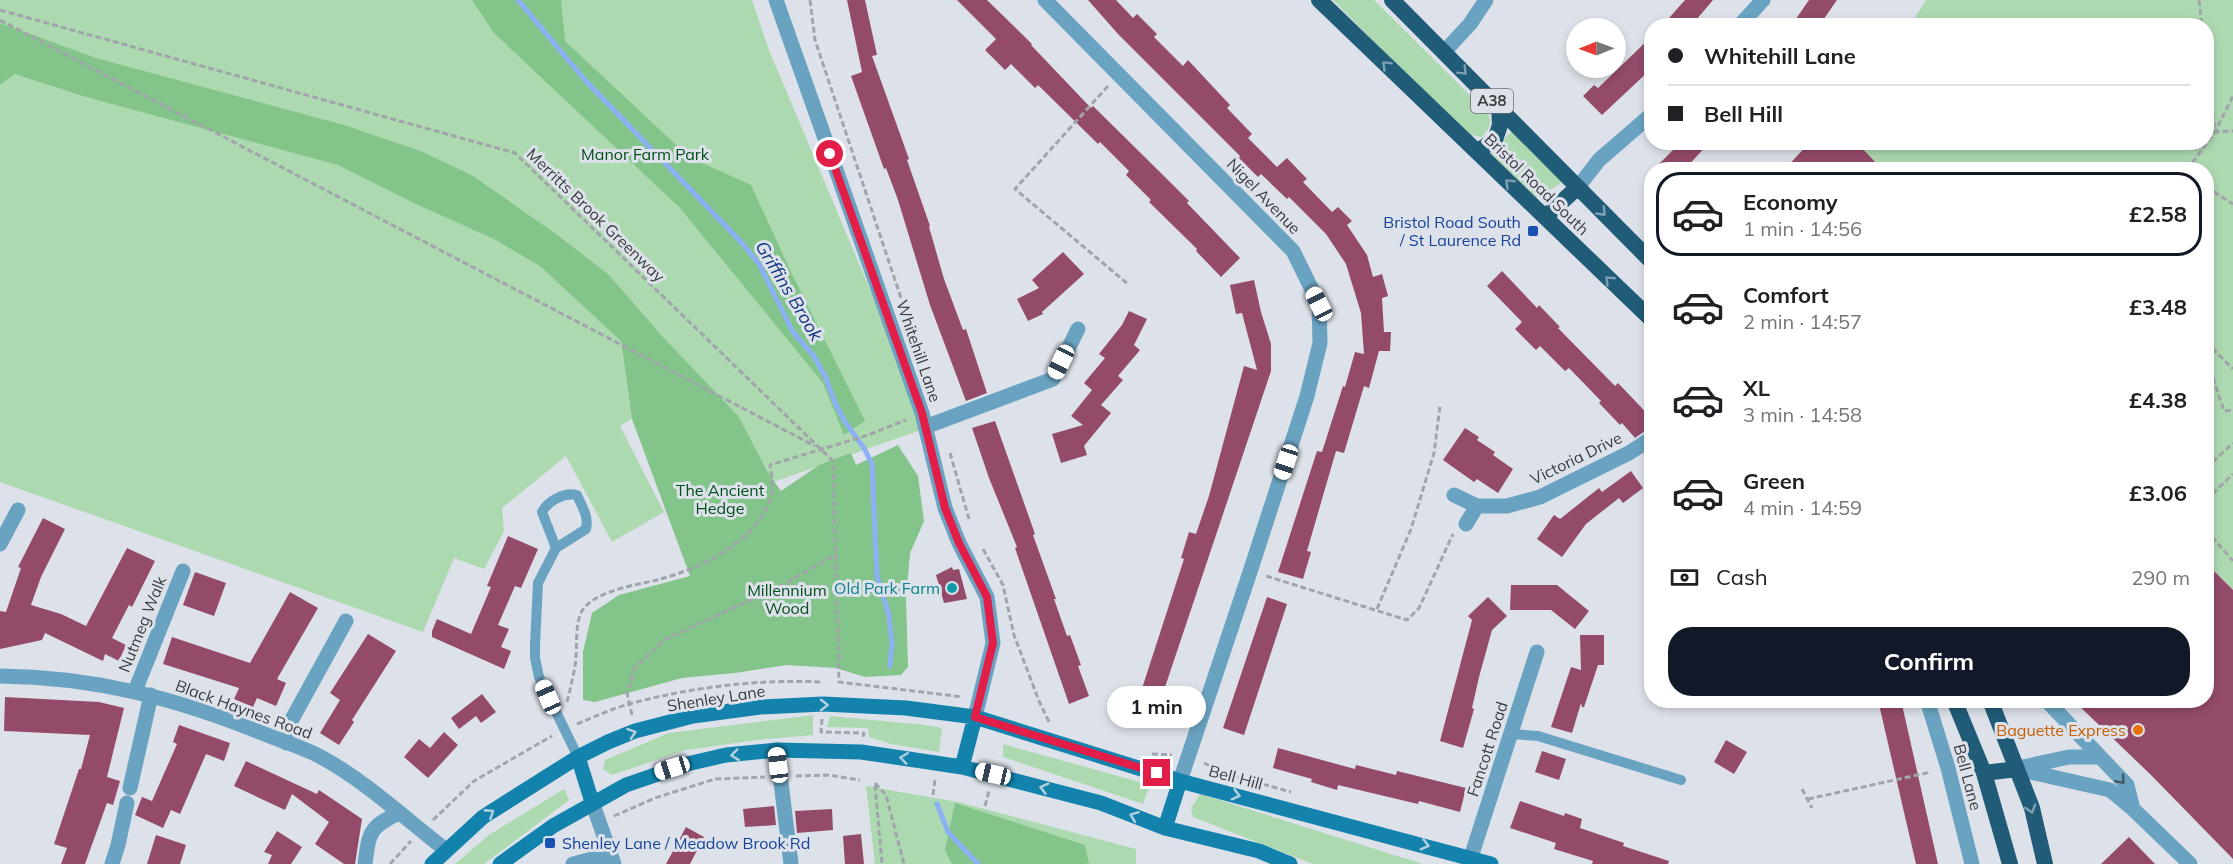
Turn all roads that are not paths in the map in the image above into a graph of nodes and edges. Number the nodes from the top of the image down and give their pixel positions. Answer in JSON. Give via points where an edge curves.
{"nodes":[{"id":1,"x":776,"y":0,"type":"edge"},
{"id":2,"x":1045,"y":0,"type":"edge"},
{"id":3,"x":1319,"y":0,"type":"edge"},
{"id":4,"x":1392,"y":0,"type":"edge"},
{"id":5,"x":1763,"y":0,"type":"edge"},
{"id":6,"x":1479,"y":3,"type":"edge"},
{"id":7,"x":1746,"y":18,"type":"edge"},
{"id":8,"x":1444,"y":52,"type":"junction"},
{"id":9,"x":1499,"y":107,"type":"junction"},
{"id":10,"x":1644,"y":121,"type":"edge"},
{"id":11,"x":1474,"y":149,"type":"junction"},
{"id":12,"x":1578,"y":187,"type":"junction"},
{"id":13,"x":1545,"y":217,"type":"junction"},
{"id":14,"x":1644,"y":254,"type":"edge"},
{"id":15,"x":1644,"y":312,"type":"edge"},
{"id":16,"x":1078,"y":329,"type":"dead end"},
{"id":17,"x":924,"y":420,"type":"junction"},
{"id":18,"x":1644,"y":443,"type":"edge"},
{"id":19,"x":1454,"y":495,"type":"dead end"},
{"id":20,"x":1477,"y":506,"type":"junction"},
{"id":21,"x":18,"y":510,"type":"dead end"},
{"id":22,"x":1466,"y":524,"type":"road end"},
{"id":23,"x":0,"y":544,"type":"edge"},
{"id":24,"x":556,"y":548,"type":"junction"},
{"id":25,"x":183,"y":571,"type":"dead end"},
{"id":26,"x":346,"y":621,"type":"dead end"},
{"id":27,"x":1537,"y":652,"type":"dead end"},
{"id":28,"x":0,"y":676,"type":"edge"},
{"id":29,"x":135,"y":691,"type":"junction"},
{"id":30,"x":151,"y":695,"type":"junction"},
{"id":31,"x":1929,"y":708,"type":"edge"},
{"id":32,"x":1957,"y":708,"type":"edge"},
{"id":33,"x":1993,"y":708,"type":"edge"},
{"id":34,"x":2053,"y":708,"type":"edge"},
{"id":35,"x":975,"y":717,"type":"junction"},
{"id":36,"x":1510,"y":734,"type":"junction"},
{"id":37,"x":286,"y":743,"type":"junction"},
{"id":38,"x":777,"y":750,"type":"junction"},
{"id":39,"x":578,"y":757,"type":"junction"},
{"id":40,"x":2099,"y":757,"type":"junction"},
{"id":41,"x":962,"y":767,"type":"junction"},
{"id":42,"x":2017,"y":769,"type":"junction"},
{"id":43,"x":1984,"y":773,"type":"junction"},
{"id":44,"x":1180,"y":780,"type":"junction"},
{"id":45,"x":1682,"y":780,"type":"dead end"},
{"id":46,"x":592,"y":802,"type":"junction"},
{"id":47,"x":2133,"y":809,"type":"junction"},
{"id":48,"x":399,"y":813,"type":"junction"},
{"id":49,"x":1165,"y":828,"type":"junction"},
{"id":50,"x":446,"y":850,"type":"junction"},
{"id":51,"x":612,"y":859,"type":"edge"},
{"id":52,"x":1470,"y":861,"type":"edge"},
{"id":53,"x":112,"y":864,"type":"edge"},
{"id":54,"x":365,"y":864,"type":"edge"},
{"id":55,"x":432,"y":864,"type":"edge"},
{"id":56,"x":501,"y":864,"type":"edge"},
{"id":57,"x":573,"y":864,"type":"edge"},
{"id":58,"x":791,"y":864,"type":"edge"},
{"id":59,"x":1290,"y":864,"type":"edge"},
{"id":60,"x":1491,"y":864,"type":"edge"},
{"id":61,"x":1972,"y":864,"type":"edge"},
{"id":62,"x":2010,"y":864,"type":"edge"},
{"id":63,"x":2045,"y":864,"type":"edge"},
{"id":64,"x":2190,"y":864,"type":"edge"}],
"edges":[{"from":1,"to":17,"type":"street","name":"Whitehill Lane"},
{"from":2,"to":44,"type":"street","name":"Nigel Avenue","via":[[1293,251],[1319,304],[1320,342],[1307,396]]},
{"from":11,"to":3,"type":"highway","name":"Bristol Road South","number":"A38","one_way":true},
{"from":4,"to":8,"type":"highway","name":"Bristol Road South","number":"A38"},
{"from":5,"to":7,"type":"street"},
{"from":6,"to":8,"type":"street","via":[[1470,24]]},
{"from":8,"to":9,"type":"highway","name":"Bristol Road South","number":"A38","one_way":true},
{"from":9,"to":11,"type":"highway","via":[[1500,125],[1495,140]]},
{"from":9,"to":12,"type":"highway","name":"Bristol Road South","number":"A38"},
{"from":10,"to":12,"type":"street","via":[[1599,160]]},
{"from":13,"to":11,"type":"highway","name":"Bristol Road South","number":"A38","one_way":true},
{"from":12,"to":13,"type":"highway"},
{"from":12,"to":14,"type":"highway","name":"Bristol Road South","number":"A38","one_way":true},
{"from":15,"to":13,"type":"highway","name":"Bristol Road South","number":"A38","one_way":true},
{"from":16,"to":17,"type":"street","via":[[1053,379]]},
{"from":17,"to":35,"type":"street","name":"Whitehill Lane","via":[[945,508],[987,597],[993,643]]},
{"from":18,"to":20,"type":"street","name":"Victoria Drive","via":[[1540,497],[1507,506]]},
{"from":19,"to":20,"type":"street","name":"Victoria Drive"},
{"from":20,"to":22,"type":"street"},
{"from":21,"to":23,"type":"street"},
{"from":24,"to":24,"type":"lane","via":[[586,529],[588,522],[577,495],[566,494],[542,512]]},
{"from":24,"to":39,"type":"lane","via":[[538,583],[535,658],[539,677]]},
{"from":25,"to":29,"type":"street","name":"Nutmeg Walk"},
{"from":26,"to":37,"type":"street","via":[[291,721]]},
{"from":27,"to":36,"type":"street","name":"Fancott Road"},
{"from":28,"to":29,"type":"street","name":"Black Haynes Road","via":[[62,679]]},
{"from":29,"to":30,"type":"street","name":"Black Haynes Road"},
{"from":30,"to":37,"type":"street","name":"Black Haynes Road","via":[[214,714]]},
{"from":30,"to":53,"type":"street"},
{"from":31,"to":61,"type":"street","name":"Bell Lane"},
{"from":32,"to":43,"type":"highway"},
{"from":33,"to":42,"type":"highway"},
{"from":34,"to":40,"type":"street"},
{"from":39,"to":35,"type":"main road","name":"Shenley Lane","one_way":true,"via":[[635,731],[693,716],[760,707],[823,704],[906,708]]},
{"from":35,"to":41,"type":"main road"},
{"from":35,"to":44,"type":"main road","name":"Bell Hill"},
{"from":36,"to":45,"type":"lane","via":[[1538,736]]},
{"from":36,"to":52,"type":"street","name":"Fancott Road"},
{"from":37,"to":48,"type":"street","name":"Black Haynes Road","via":[[343,771]]},
{"from":41,"to":38,"type":"main road","one_way":true,"via":[[861,752]]},
{"from":38,"to":46,"type":"main road","one_way":true,"via":[[687,764],[626,785]]},
{"from":38,"to":58,"type":"street"},
{"from":39,"to":46,"type":"main road"},
{"from":50,"to":39,"type":"main road","name":"Shenley Lane","one_way":true,"via":[[483,817]]},
{"from":40,"to":42,"type":"street","via":[[2069,757]]},
{"from":40,"to":47,"type":"street","one_way":true,"via":[[2127,785]]},
{"from":49,"to":41,"type":"main road","one_way":true,"via":[[1101,803]]},
{"from":42,"to":43,"type":"highway"},
{"from":42,"to":47,"type":"street","via":[[2110,790]]},
{"from":42,"to":63,"type":"highway","one_way":true,"via":[[2032,808]]},
{"from":43,"to":62,"type":"highway"},
{"from":44,"to":49,"type":"main road"},
{"from":44,"to":52,"type":"main road","name":"Bell Hill","one_way":true},
{"from":46,"to":51,"type":"street"},
{"from":46,"to":56,"type":"main road"},
{"from":47,"to":64,"type":"street"},
{"from":48,"to":50,"type":"street","name":"Black Haynes Road"},
{"from":48,"to":54,"type":"street","via":[[379,822],[368,840]]},
{"from":49,"to":59,"type":"main road","via":[[1259,851]]},
{"from":50,"to":55,"type":"main road","name":"Shenley Lane"},
{"from":51,"to":57,"type":"street"},
{"from":52,"to":60,"type":"main road","name":"Bell Hill"}]}
